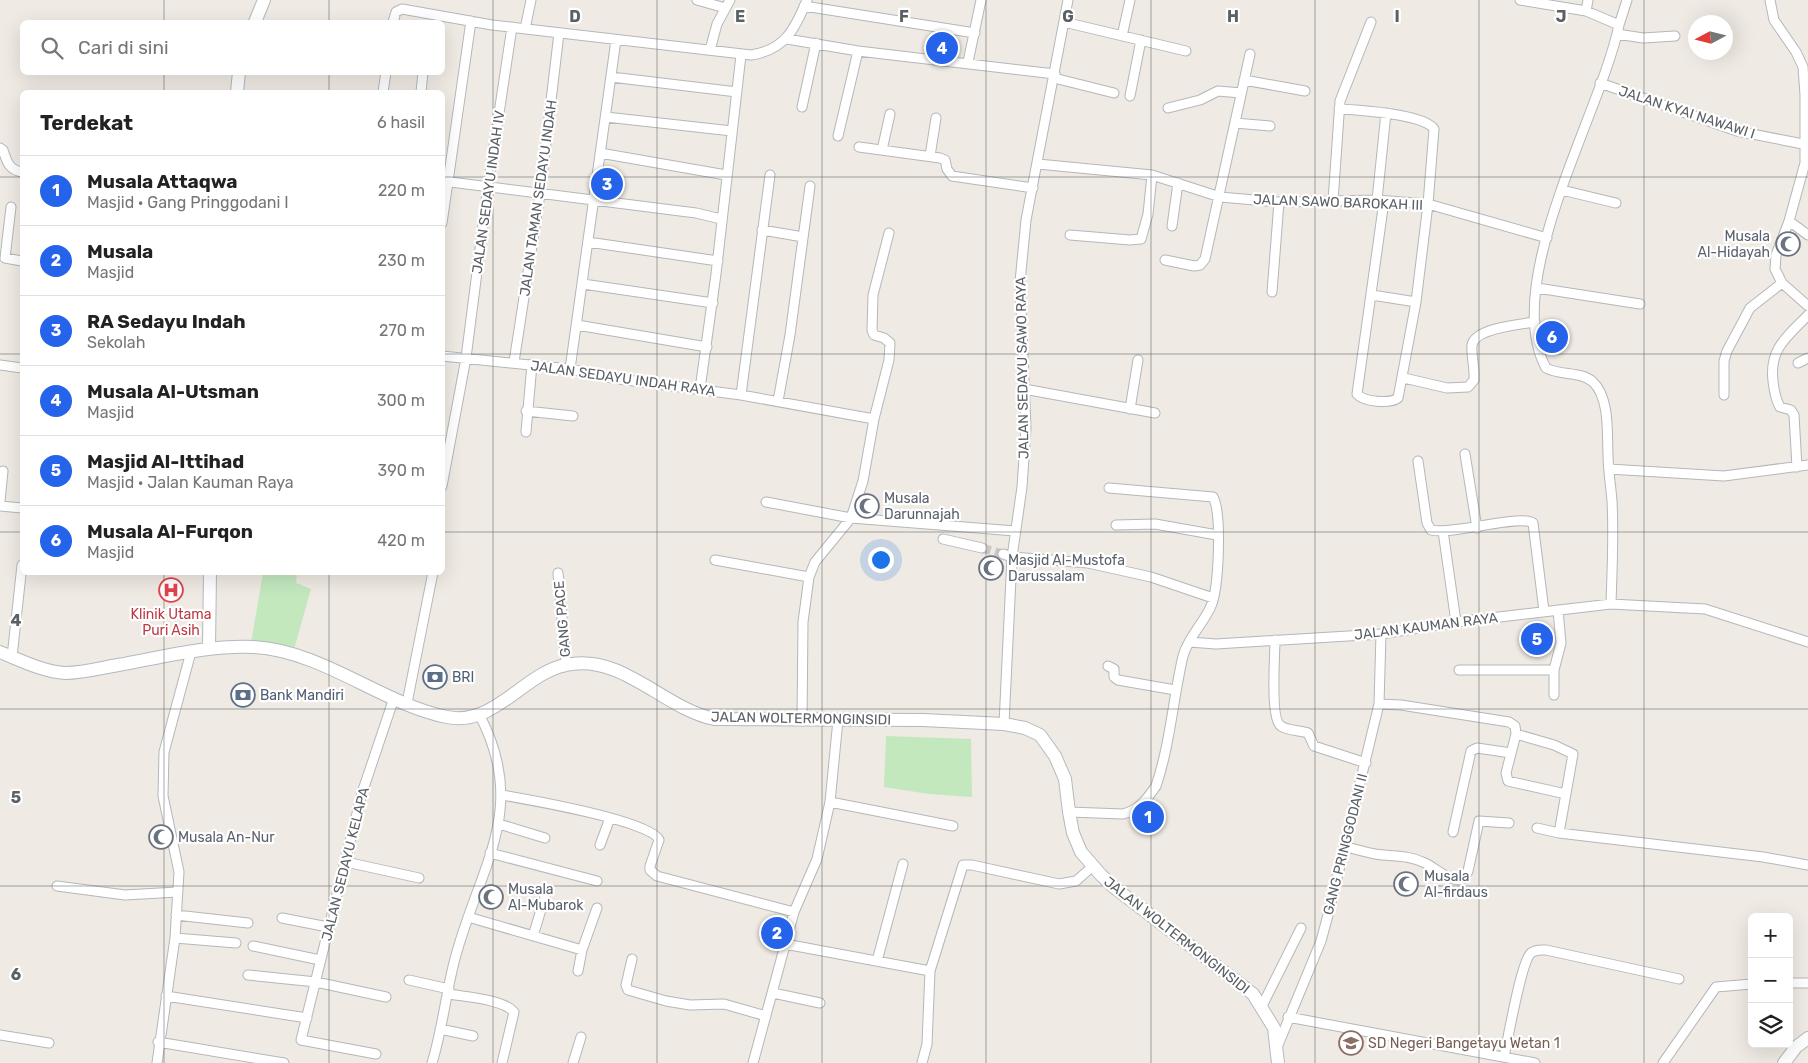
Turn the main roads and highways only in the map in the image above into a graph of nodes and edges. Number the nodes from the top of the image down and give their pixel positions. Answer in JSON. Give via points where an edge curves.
{"nodes":[{"id":1,"x":264,"y":0,"type":"edge"},
{"id":2,"x":256,"y":20,"type":"edge"},
{"id":3,"x":239,"y":75,"type":"edge"},
{"id":4,"x":237,"y":90,"type":"edge"},
{"id":5,"x":210,"y":575,"type":"edge"},
{"id":6,"x":209,"y":648,"type":"junction"},
{"id":7,"x":6,"y":655,"type":"edge"},
{"id":8,"x":1808,"y":1038,"type":"edge"},
{"id":9,"x":1278,"y":1063,"type":"edge"},
{"id":10,"x":1784,"y":1063,"type":"edge"}],
"edges":[{"from":1,"to":2,"type":"main road"},
{"from":3,"to":4,"type":"main road"},
{"from":5,"to":6,"type":"main road"},
{"from":6,"to":7,"type":"main road","name":"JALAN WOLTERMONGINSIDI","via":[[66,673]]},
{"from":6,"to":9,"type":"main road","name":"JALAN WOLTERMONGINSIDI","via":[[257,647],[282,653],[335,670],[407,703],[456,718],[479,714],[566,664],[610,668],[704,717],[725,720],[923,720],[1025,728],[1040,735],[1062,770],[1073,833],[1081,852],[1116,888],[1244,986],[1262,1006],[1274,1028]]},
{"from":8,"to":10,"type":"main road"}]}
